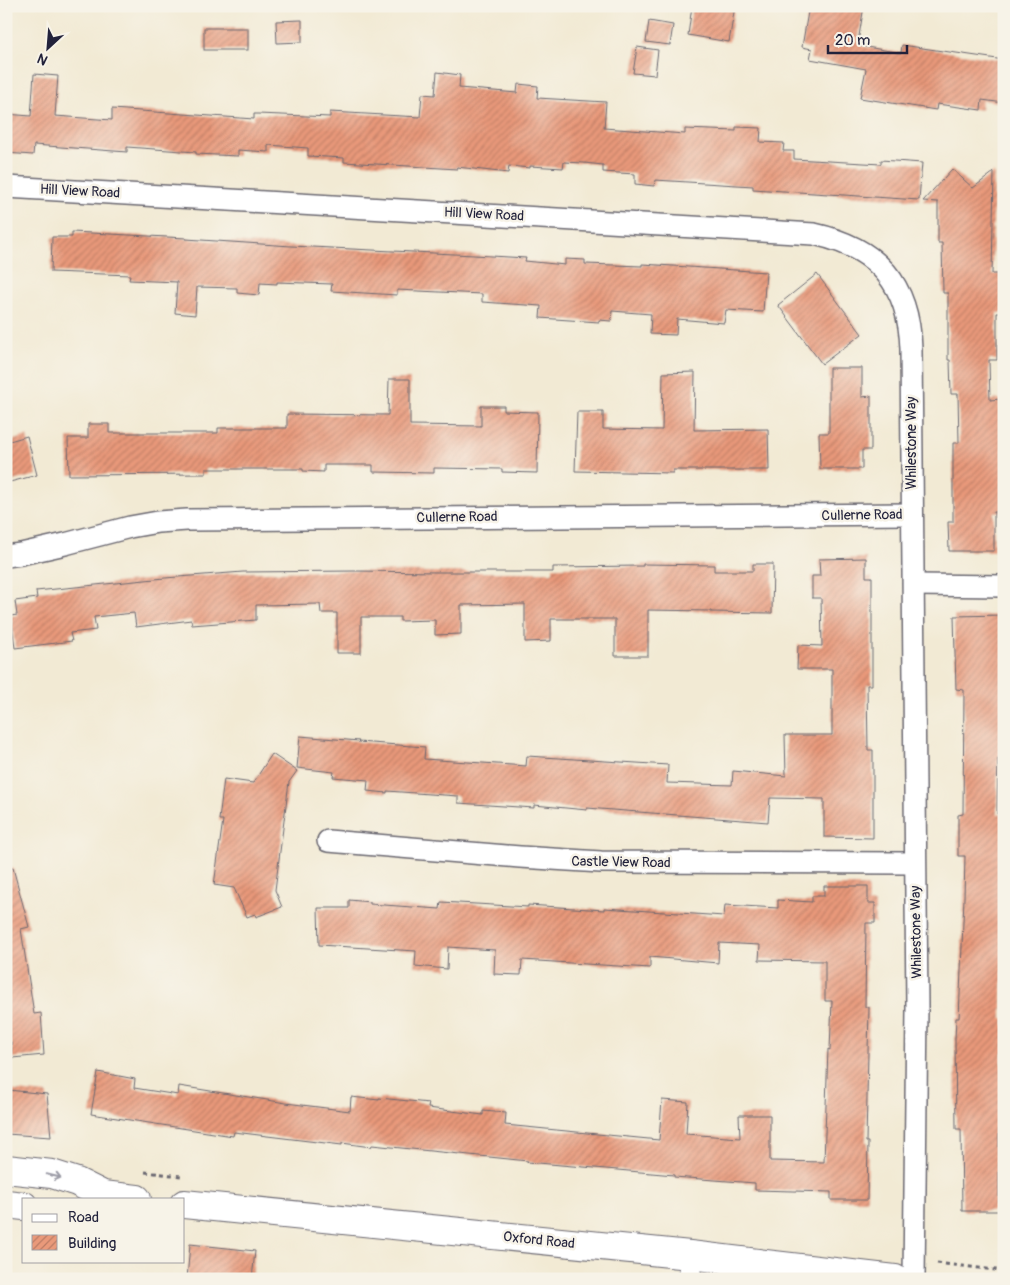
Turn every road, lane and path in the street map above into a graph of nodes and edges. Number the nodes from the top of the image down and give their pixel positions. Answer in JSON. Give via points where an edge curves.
{"nodes":[{"id":1,"x":6,"y":187,"type":"edge"},
{"id":2,"x":910,"y":331,"type":"joint"},
{"id":3,"x":912,"y":514,"type":"junction"},
{"id":4,"x":6,"y":556,"type":"edge"},
{"id":5,"x":914,"y":585,"type":"junction"},
{"id":6,"x":1004,"y":586,"type":"edge"},
{"id":7,"x":328,"y":841,"type":"dead end"},
{"id":8,"x":914,"y":863,"type":"junction"},
{"id":9,"x":6,"y":1169,"type":"edge"},
{"id":10,"x":98,"y":1197,"type":"edge"},
{"id":11,"x":118,"y":1198,"type":"edge"},
{"id":12,"x":6,"y":1204,"type":"edge"},
{"id":13,"x":185,"y":1204,"type":"edge"},
{"id":14,"x":22,"y":1206,"type":"edge"},
{"id":15,"x":690,"y":1267,"type":"edge"},
{"id":16,"x":895,"y":1279,"type":"edge"},
{"id":17,"x":914,"y":1279,"type":"edge"}],
"edges":[{"from":1,"to":2,"type":"street","name":"Hill View Road","via":[[814,234],[849,244],[878,264],[898,290]]},
{"from":2,"to":3,"type":"street","name":"Whilestone Way"},
{"from":3,"to":4,"type":"street","name":"Cullerne Road","via":[[187,520],[130,527]]},
{"from":3,"to":5,"type":"street","name":"Whilestone Way"},
{"from":5,"to":6,"type":"street"},
{"from":5,"to":8,"type":"street","name":"Whilestone Way"},
{"from":7,"to":8,"type":"street","name":"Castle View Road","via":[[601,862]]},
{"from":8,"to":17,"type":"street","name":"Whilestone Way","via":[[917,1018]]},
{"from":9,"to":10,"type":"main road","one_way":true,"via":[[52,1174],[77,1182]]},
{"from":10,"to":11,"type":"main road"},
{"from":12,"to":14,"type":"main road"},
{"from":13,"to":15,"type":"main road","name":"Oxford Road"},
{"from":15,"to":16,"type":"main road","name":"Oxford Road"}]}
